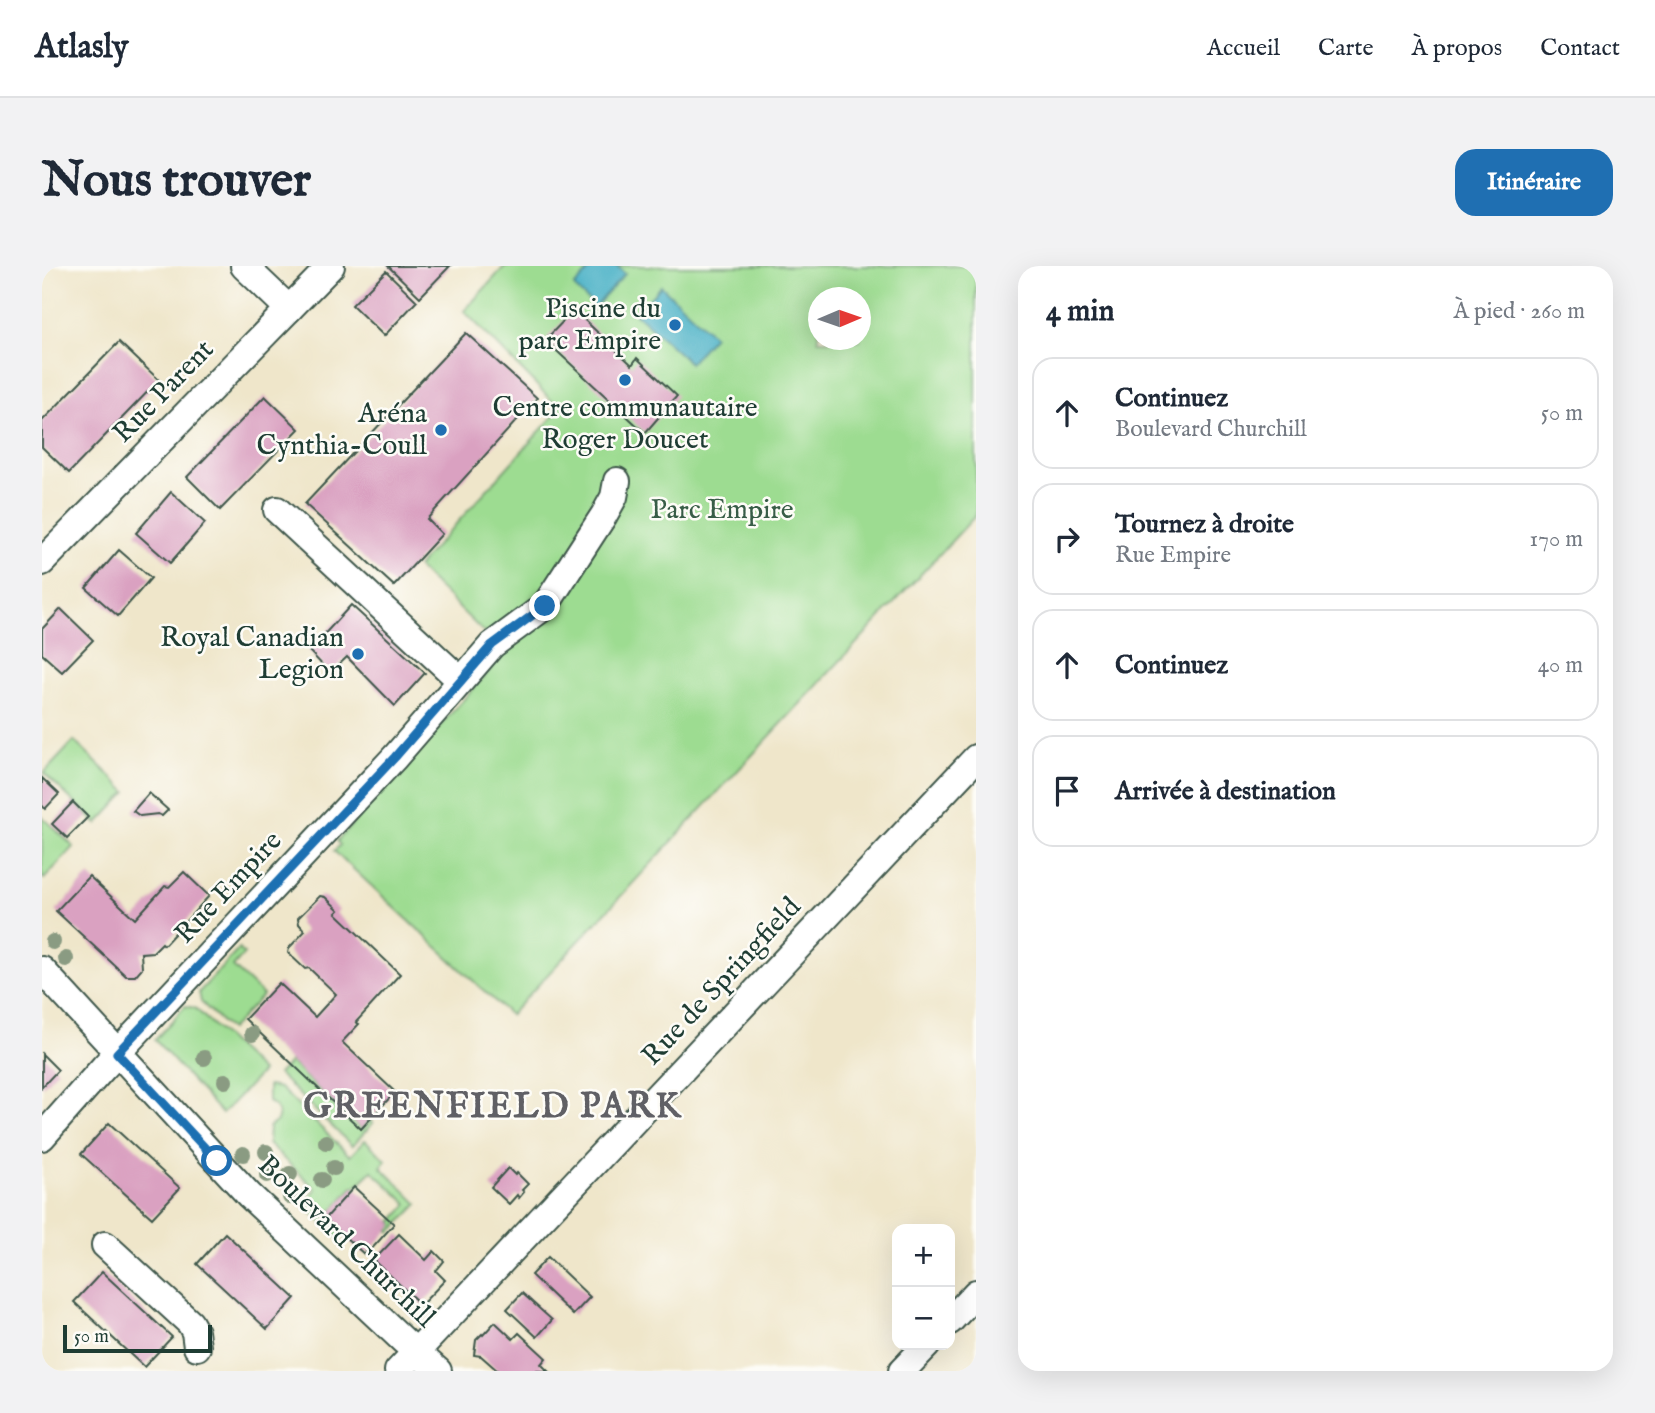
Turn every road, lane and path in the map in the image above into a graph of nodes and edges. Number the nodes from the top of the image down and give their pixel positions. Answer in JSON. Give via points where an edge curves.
{"nodes":[{"id":1,"x":244,"y":266,"type":"edge"},
{"id":2,"x":331,"y":266,"type":"edge"},
{"id":3,"x":289,"y":309,"type":"junction"},
{"id":4,"x":617,"y":481,"type":"dead end"},
{"id":5,"x":276,"y":510,"type":"dead end"},
{"id":6,"x":42,"y":562,"type":"edge"},
{"id":7,"x":460,"y":680,"type":"junction"},
{"id":8,"x":976,"y":758,"type":"edge"},
{"id":9,"x":42,"y":971,"type":"edge"},
{"id":10,"x":117,"y":1053,"type":"junction"},
{"id":11,"x":42,"y":1137,"type":"edge"},
{"id":12,"x":105,"y":1245,"type":"dead end"},
{"id":13,"x":976,"y":1293,"type":"edge"},
{"id":14,"x":955,"y":1316,"type":"edge"},
{"id":15,"x":197,"y":1347,"type":"dead end"},
{"id":16,"x":922,"y":1350,"type":"edge"},
{"id":17,"x":407,"y":1362,"type":"edge"},
{"id":18,"x":438,"y":1371,"type":"edge"},
{"id":19,"x":902,"y":1371,"type":"edge"}],
"edges":[{"from":1,"to":3,"type":"street"},
{"from":2,"to":3,"type":"street","name":"Rue Parent"},
{"from":3,"to":6,"type":"street","name":"Rue Parent"},
{"from":4,"to":7,"type":"street","name":"Rue Empire","via":[[604,515],[545,606],[492,645]]},
{"from":5,"to":7,"type":"street"},
{"from":7,"to":10,"type":"street","name":"Rue Empire","via":[[388,764]]},
{"from":8,"to":17,"type":"street","name":"Rue de Springfield"},
{"from":9,"to":10,"type":"street","name":"Boulevard Churchill"},
{"from":10,"to":11,"type":"street","name":"Rue Empire"},
{"from":10,"to":17,"type":"street","name":"Boulevard Churchill"},
{"from":12,"to":15,"type":"street","via":[[190,1322]]},
{"from":13,"to":14,"type":"street"},
{"from":16,"to":19,"type":"street"},
{"from":17,"to":18,"type":"street","name":"Boulevard Churchill"}]}
